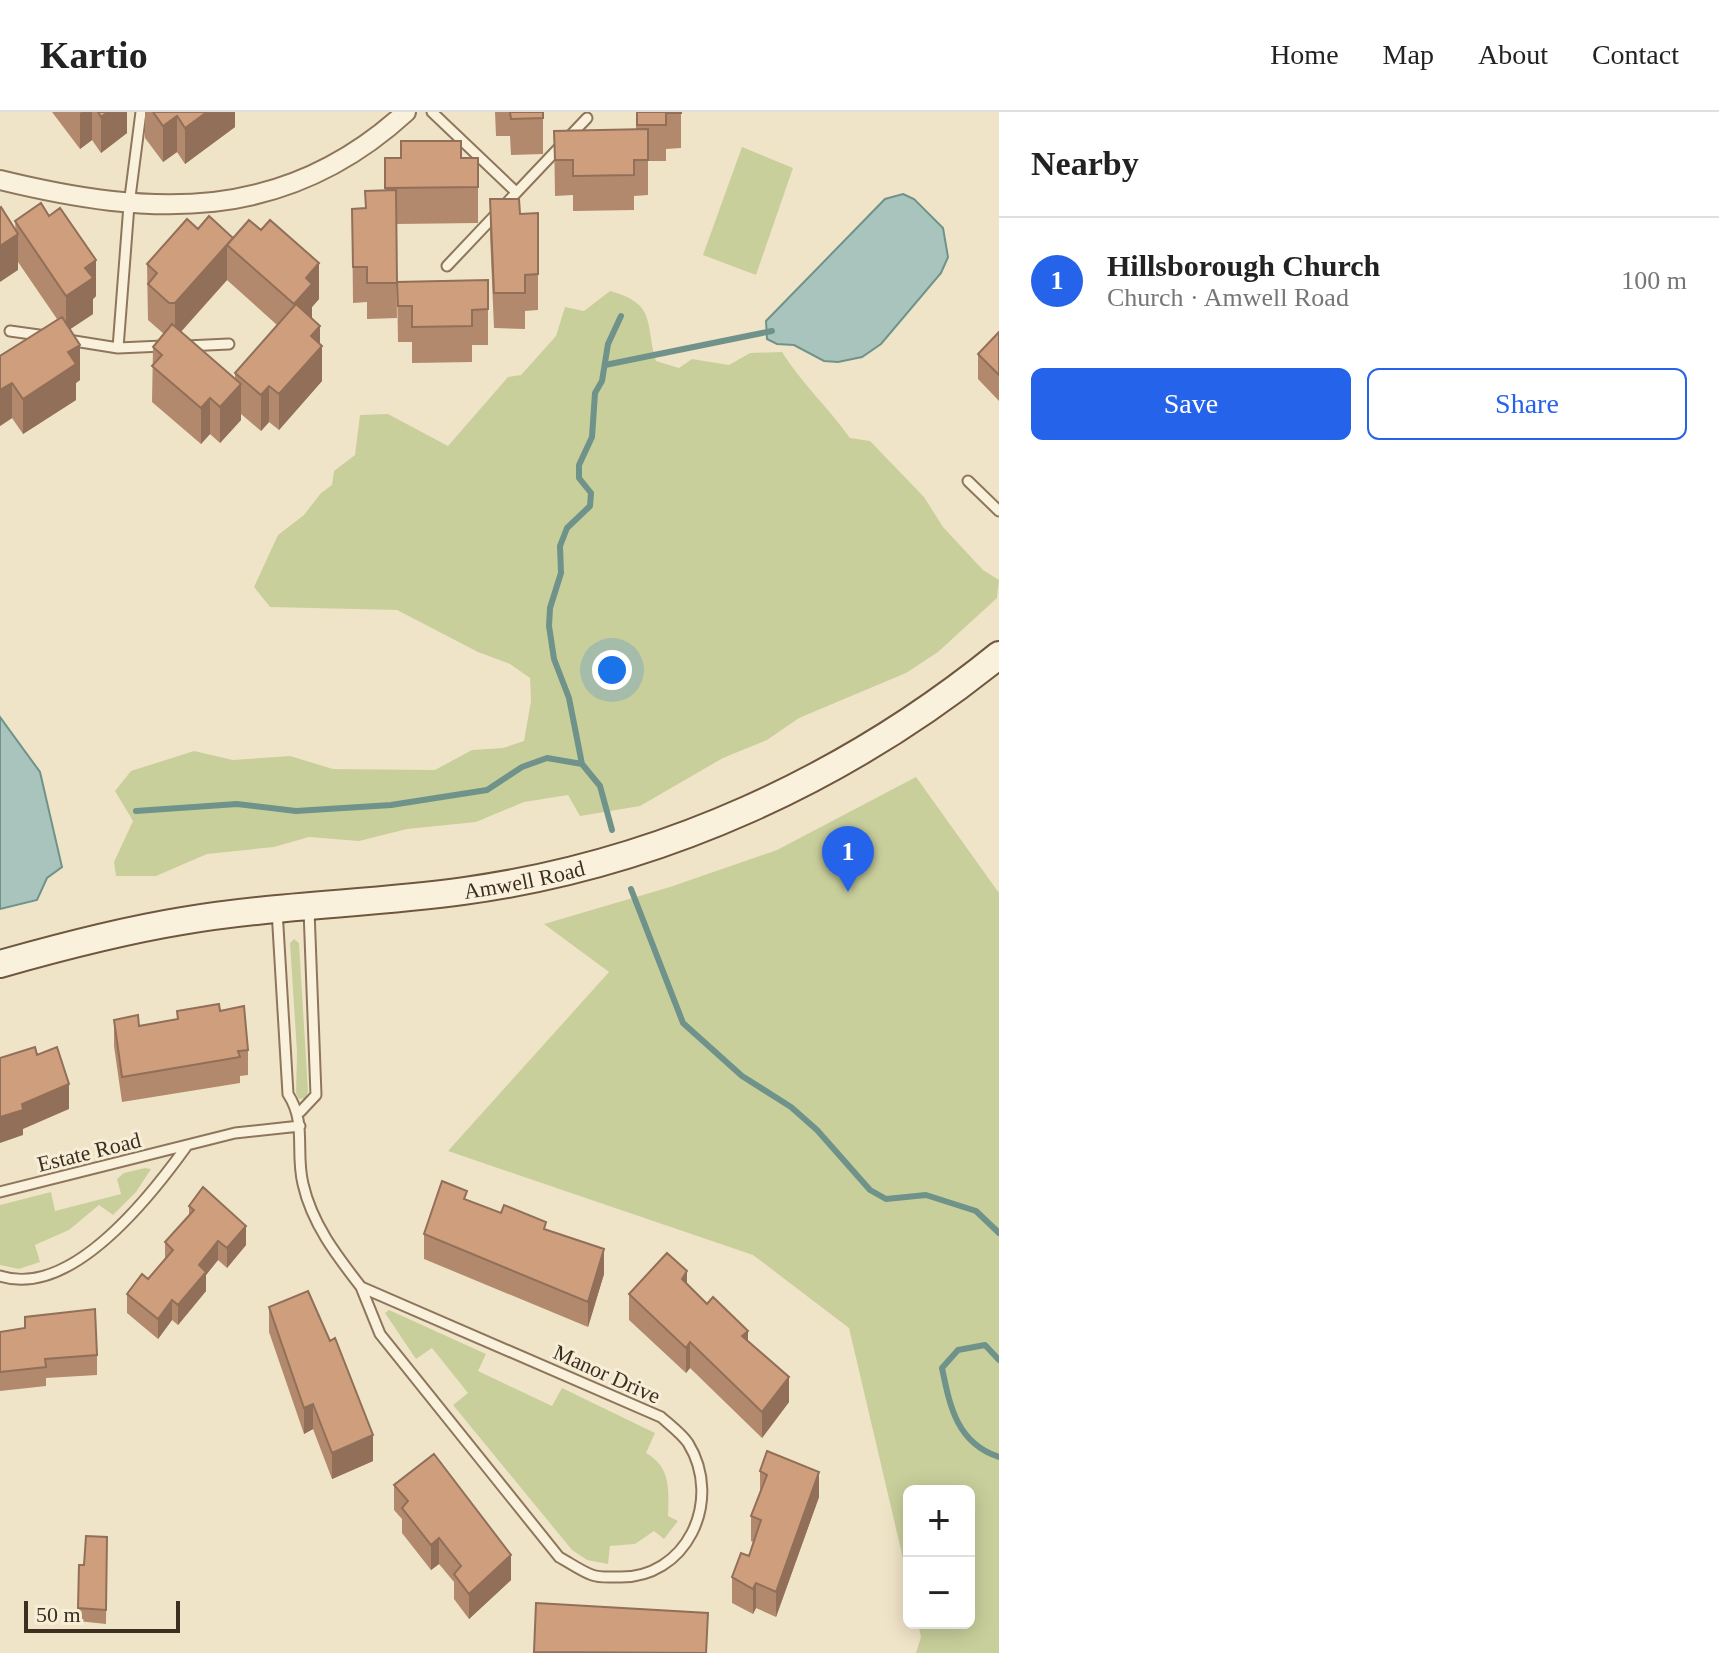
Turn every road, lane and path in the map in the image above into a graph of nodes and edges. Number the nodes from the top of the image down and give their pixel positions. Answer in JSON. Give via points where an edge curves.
{"nodes":[{"id":1,"x":141,"y":112,"type":"edge"},
{"id":2,"x":406,"y":112,"type":"edge"},
{"id":3,"x":432,"y":112,"type":"edge"},
{"id":4,"x":587,"y":118,"type":"dead end"},
{"id":5,"x":0,"y":180,"type":"edge"},
{"id":6,"x":516,"y":192,"type":"junction"},
{"id":7,"x":129,"y":205,"type":"junction"},
{"id":8,"x":447,"y":266,"type":"dead end"},
{"id":9,"x":10,"y":331,"type":"dead end"},
{"id":10,"x":229,"y":344,"type":"dead end"},
{"id":11,"x":118,"y":348,"type":"junction"},
{"id":12,"x":968,"y":481,"type":"dead end"},
{"id":13,"x":999,"y":511,"type":"edge"},
{"id":14,"x":999,"y":655,"type":"edge"},
{"id":15,"x":309,"y":906,"type":"junction"},
{"id":16,"x":277,"y":908,"type":"junction"},
{"id":17,"x":0,"y":964,"type":"edge"},
{"id":18,"x":300,"y":1112,"type":"junction"},
{"id":19,"x":300,"y":1126,"type":"junction"},
{"id":20,"x":186,"y":1147,"type":"junction"},
{"id":21,"x":0,"y":1192,"type":"edge"},
{"id":22,"x":0,"y":1276,"type":"edge"},
{"id":23,"x":361,"y":1287,"type":"junction"}],
"edges":[{"from":1,"to":7,"type":"lane"},
{"from":2,"to":7,"type":"street","via":[[345,159],[283,187],[224,201]]},
{"from":3,"to":6,"type":"lane"},
{"from":4,"to":6,"type":"lane"},
{"from":5,"to":7,"type":"street"},
{"from":6,"to":8,"type":"lane"},
{"from":7,"to":11,"type":"lane"},
{"from":9,"to":11,"type":"lane"},
{"from":10,"to":11,"type":"lane"},
{"from":12,"to":13,"type":"lane"},
{"from":14,"to":15,"type":"main road","name":"Amwell Road","via":[[919,716],[849,760],[658,846],[556,874],[465,891]]},
{"from":15,"to":16,"type":"main road","name":"Amwell Road"},
{"from":15,"to":18,"type":"lane","name":"Manor Drive","via":[[316,1095]]},
{"from":16,"to":17,"type":"main road","name":"Amwell Road","via":[[151,927]]},
{"from":16,"to":18,"type":"lane","name":"Manor Drive","via":[[288,1094]]},
{"from":18,"to":19,"type":"lane","name":"Manor Drive"},
{"from":19,"to":20,"type":"lane","name":"Estate Road","via":[[235,1133]]},
{"from":19,"to":23,"type":"lane","name":"Manor Drive","via":[[302,1183],[316,1220]]},
{"from":20,"to":21,"type":"lane","name":"Estate Road"},
{"from":20,"to":22,"type":"lane","name":"Estate Road","via":[[157,1188],[78,1260],[52,1273],[15,1281]]},
{"from":23,"to":23,"type":"lane","name":"Manor Drive","via":[[380,1334],[559,1557],[594,1576],[631,1578],[674,1558],[693,1536],[701,1510],[701,1478],[688,1443],[661,1417]]}]}
